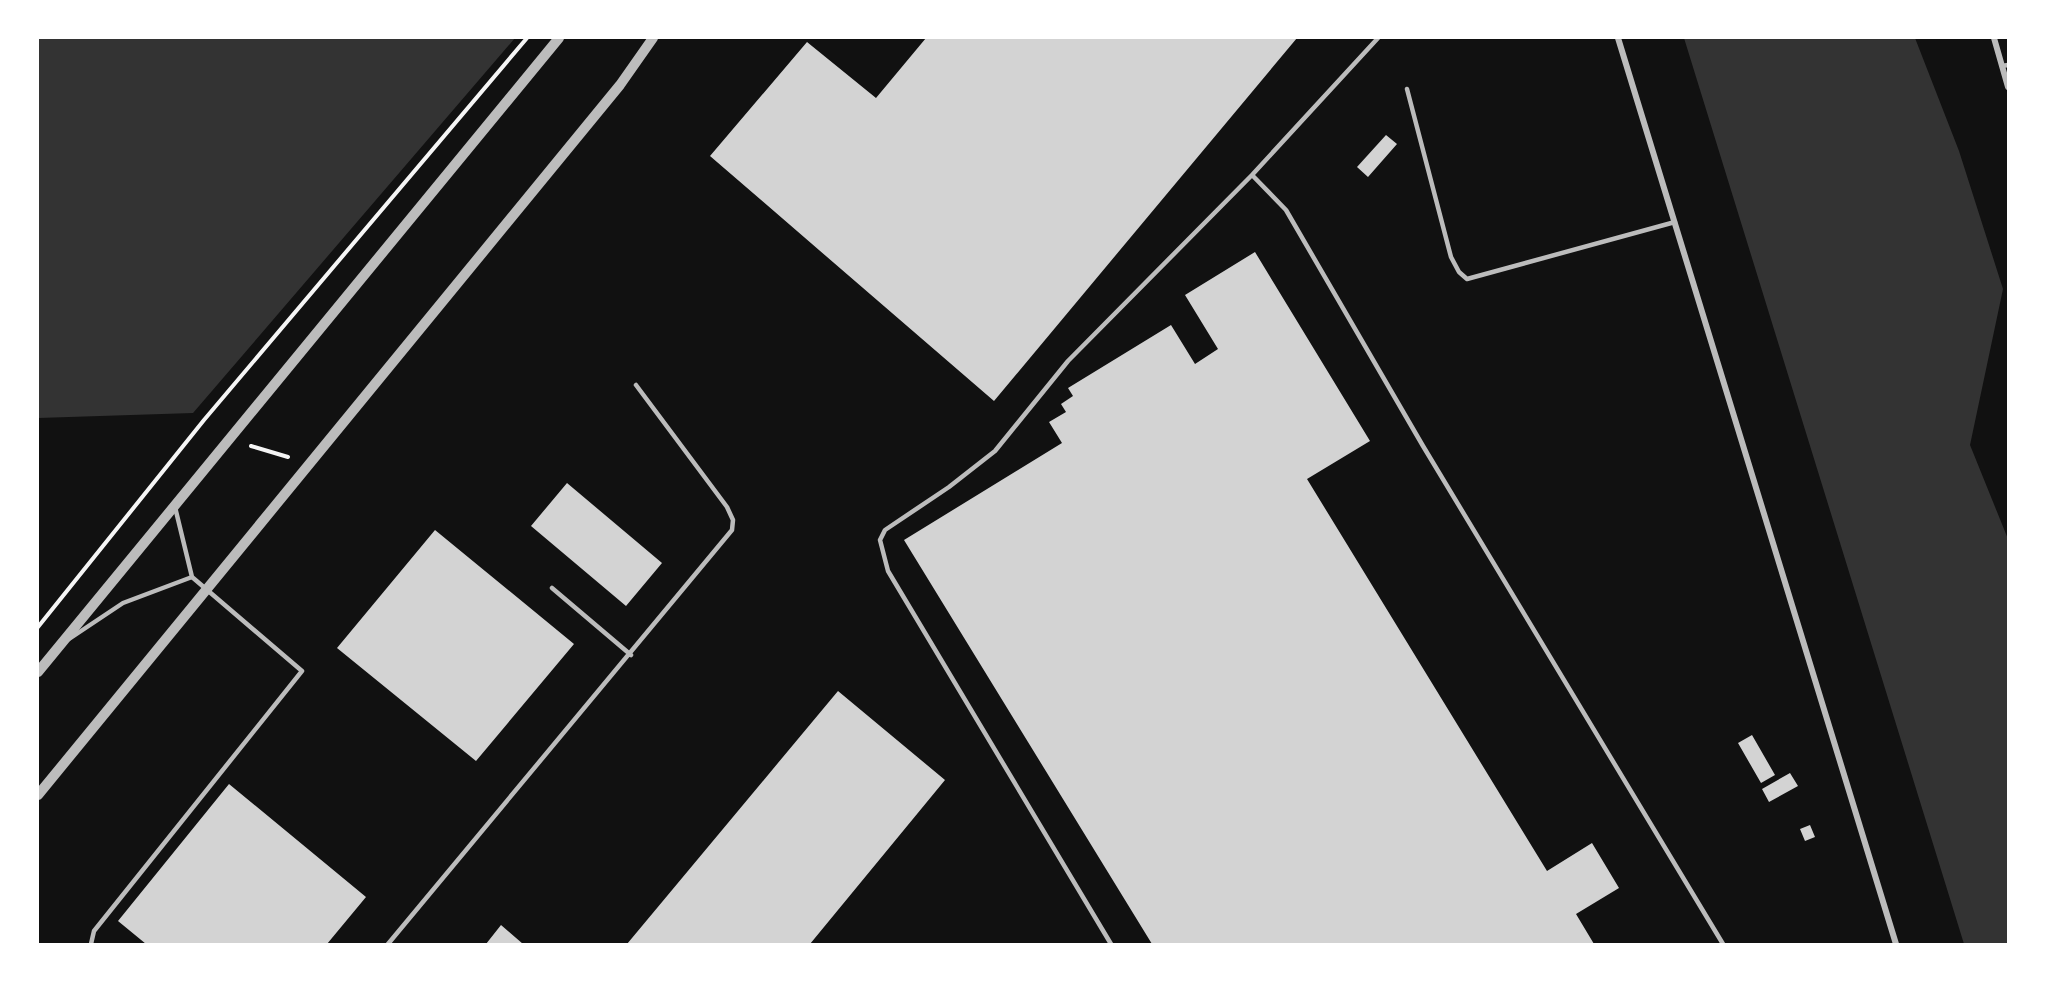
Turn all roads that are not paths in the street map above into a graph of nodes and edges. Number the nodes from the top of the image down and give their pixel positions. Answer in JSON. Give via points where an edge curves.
{"nodes":[{"id":1,"x":559,"y":38,"type":"edge"},
{"id":2,"x":653,"y":38,"type":"edge"},
{"id":3,"x":1378,"y":38,"type":"edge"},
{"id":4,"x":1618,"y":38,"type":"edge"},
{"id":5,"x":1994,"y":38,"type":"edge"},
{"id":6,"x":2005,"y":65,"type":"edge"},
{"id":7,"x":2008,"y":87,"type":"edge"},
{"id":8,"x":1407,"y":90,"type":"dead end"},
{"id":9,"x":1252,"y":176,"type":"junction"},
{"id":10,"x":1675,"y":222,"type":"junction"},
{"id":11,"x":636,"y":385,"type":"dead end"},
{"id":12,"x":174,"y":506,"type":"junction"},
{"id":13,"x":192,"y":577,"type":"junction"},
{"id":14,"x":552,"y":588,"type":"dead end"},
{"id":15,"x":207,"y":590,"type":"junction"},
{"id":16,"x":57,"y":648,"type":"junction"},
{"id":17,"x":631,"y":655,"type":"junction"},
{"id":18,"x":38,"y":672,"type":"edge"},
{"id":19,"x":38,"y":795,"type":"edge"},
{"id":20,"x":91,"y":945,"type":"edge"},
{"id":21,"x":388,"y":945,"type":"edge"},
{"id":22,"x":1111,"y":945,"type":"edge"},
{"id":23,"x":1724,"y":945,"type":"edge"},
{"id":24,"x":1896,"y":945,"type":"edge"}],
"edges":[{"from":1,"to":12,"type":"street"},
{"from":2,"to":15,"type":"street","via":[[620,85]]},
{"from":3,"to":9,"type":"lane"},
{"from":4,"to":10,"type":"street"},
{"from":5,"to":6,"type":"street"},
{"from":6,"to":7,"type":"street"},
{"from":8,"to":10,"type":"lane","via":[[1451,258],[1467,279]]},
{"from":9,"to":22,"type":"lane","via":[[1068,361],[995,451],[885,530],[880,540],[888,571]]},
{"from":9,"to":23,"type":"lane","via":[[1286,210],[1423,446]]},
{"from":10,"to":24,"type":"street"},
{"from":11,"to":17,"type":"lane","via":[[733,520],[727,539]]},
{"from":12,"to":13,"type":"lane"},
{"from":12,"to":16,"type":"street"},
{"from":13,"to":15,"type":"lane"},
{"from":13,"to":16,"type":"lane","via":[[123,603]]},
{"from":14,"to":17,"type":"lane"},
{"from":15,"to":19,"type":"street"},
{"from":15,"to":20,"type":"lane","via":[[302,671],[94,931]]},
{"from":16,"to":18,"type":"street"},
{"from":17,"to":21,"type":"lane"}]}
